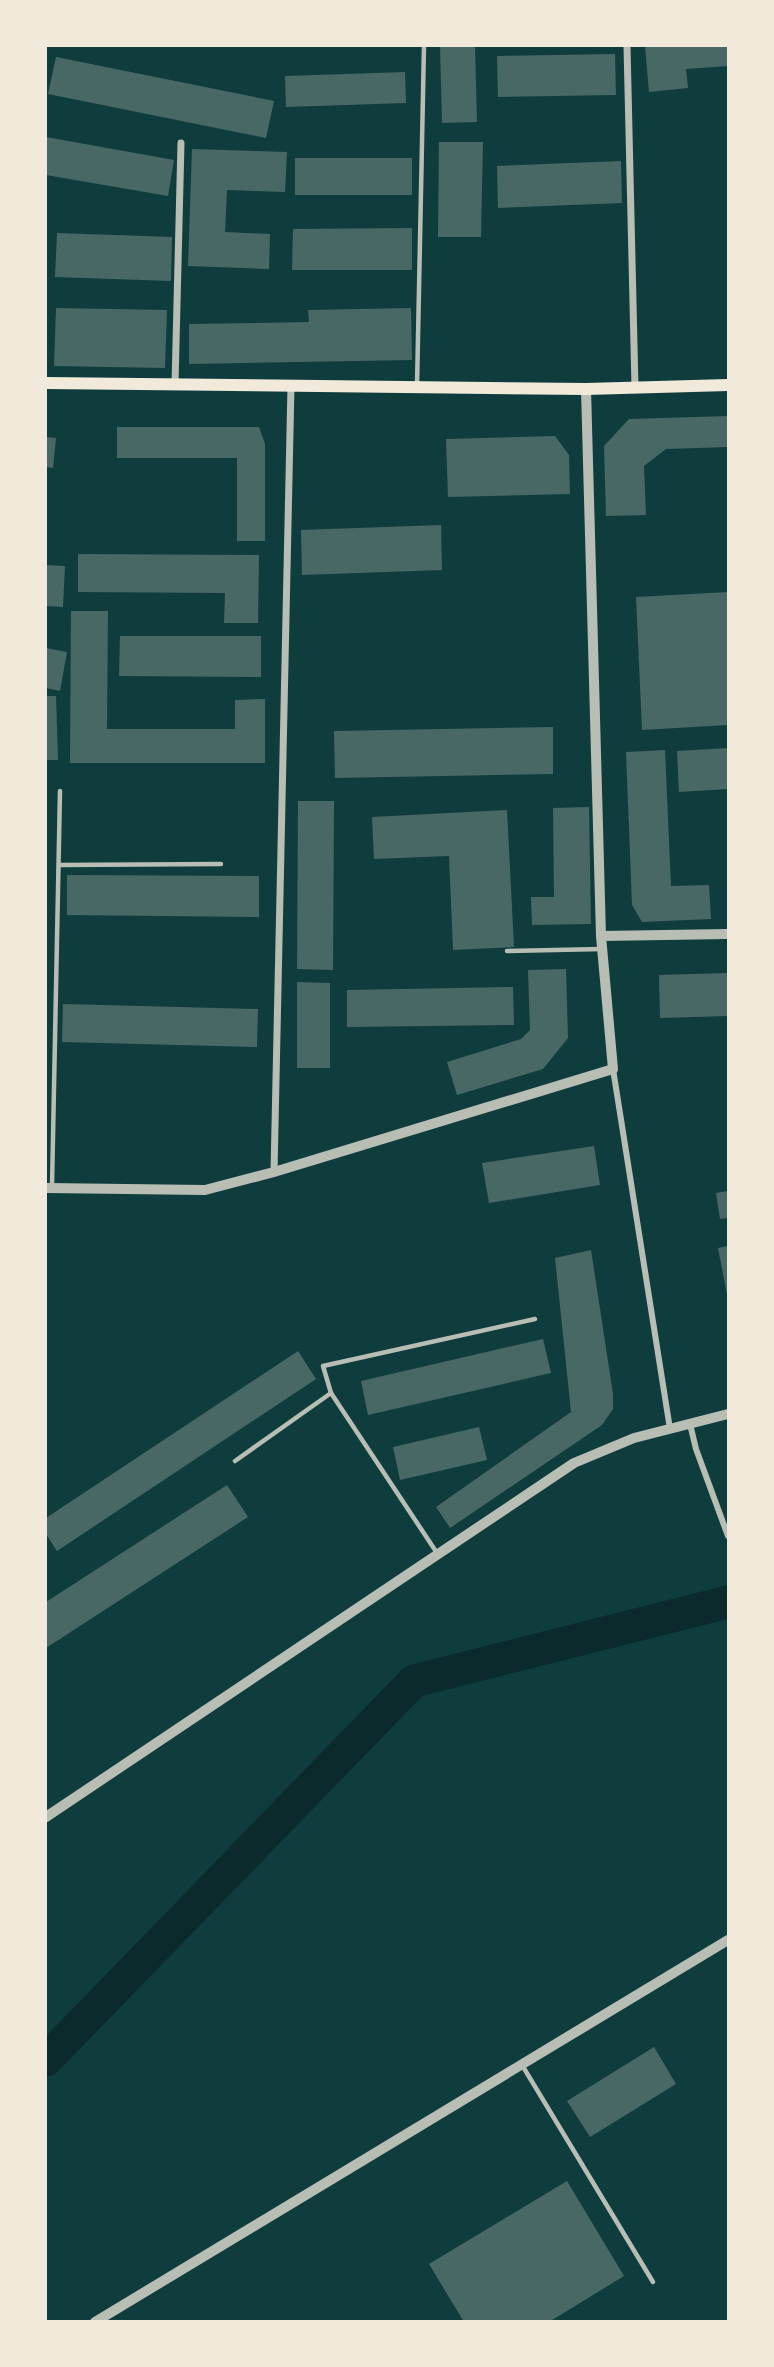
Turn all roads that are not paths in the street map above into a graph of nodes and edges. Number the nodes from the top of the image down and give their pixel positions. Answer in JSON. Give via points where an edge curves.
{"nodes":[{"id":1,"x":424,"y":46,"type":"edge"},
{"id":2,"x":627,"y":46,"type":"edge"},
{"id":3,"x":181,"y":144,"type":"dead end"},
{"id":4,"x":46,"y":383,"type":"edge"},
{"id":5,"x":175,"y":384,"type":"junction"},
{"id":6,"x":291,"y":385,"type":"junction"},
{"id":7,"x":729,"y":385,"type":"edge"},
{"id":8,"x":417,"y":387,"type":"junction"},
{"id":9,"x":635,"y":388,"type":"junction"},
{"id":10,"x":586,"y":389,"type":"junction"},
{"id":11,"x":60,"y":791,"type":"dead end"},
{"id":12,"x":221,"y":864,"type":"dead end"},
{"id":13,"x":59,"y":865,"type":"junction"},
{"id":14,"x":729,"y":934,"type":"edge"},
{"id":15,"x":601,"y":936,"type":"junction"},
{"id":16,"x":602,"y":949,"type":"junction"},
{"id":17,"x":507,"y":951,"type":"dead end"},
{"id":18,"x":613,"y":1069,"type":"junction"},
{"id":19,"x":274,"y":1172,"type":"junction"},
{"id":20,"x":48,"y":1188,"type":"edge"},
{"id":21,"x":535,"y":1319,"type":"dead end"},
{"id":22,"x":331,"y":1393,"type":"junction"},
{"id":23,"x":729,"y":1414,"type":"edge"},
{"id":24,"x":691,"y":1424,"type":"junction"},
{"id":25,"x":670,"y":1429,"type":"junction"},
{"id":26,"x":235,"y":1461,"type":"dead end"},
{"id":27,"x":729,"y":1536,"type":"edge"},
{"id":28,"x":438,"y":1554,"type":"junction"},
{"id":29,"x":46,"y":1818,"type":"edge"},
{"id":30,"x":729,"y":1940,"type":"edge"},
{"id":31,"x":522,"y":2064,"type":"junction"},
{"id":32,"x":653,"y":2282,"type":"dead end"},
{"id":33,"x":95,"y":2322,"type":"edge"}],
"edges":[{"from":1,"to":8,"type":"lane"},
{"from":2,"to":9,"type":"street"},
{"from":3,"to":5,"type":"street"},
{"from":4,"to":5,"type":"main road"},
{"from":5,"to":6,"type":"main road"},
{"from":6,"to":8,"type":"main road"},
{"from":6,"to":19,"type":"street"},
{"from":7,"to":9,"type":"main road"},
{"from":8,"to":10,"type":"main road"},
{"from":9,"to":10,"type":"main road"},
{"from":10,"to":15,"type":"street"},
{"from":11,"to":13,"type":"lane"},
{"from":12,"to":13,"type":"lane"},
{"from":13,"to":20,"type":"lane"},
{"from":14,"to":15,"type":"street"},
{"from":15,"to":16,"type":"street"},
{"from":16,"to":17,"type":"lane"},
{"from":16,"to":18,"type":"street"},
{"from":18,"to":19,"type":"street"},
{"from":18,"to":25,"type":"street"},
{"from":19,"to":20,"type":"street","via":[[205,1190]]},
{"from":21,"to":22,"type":"lane","via":[[323,1366]]},
{"from":22,"to":26,"type":"lane"},
{"from":22,"to":28,"type":"lane"},
{"from":23,"to":24,"type":"street"},
{"from":24,"to":25,"type":"street"},
{"from":24,"to":27,"type":"street"},
{"from":25,"to":28,"type":"street","via":[[634,1438],[574,1463]]},
{"from":28,"to":29,"type":"street"},
{"from":30,"to":31,"type":"street"},
{"from":31,"to":32,"type":"lane"},
{"from":31,"to":33,"type":"street"}]}
